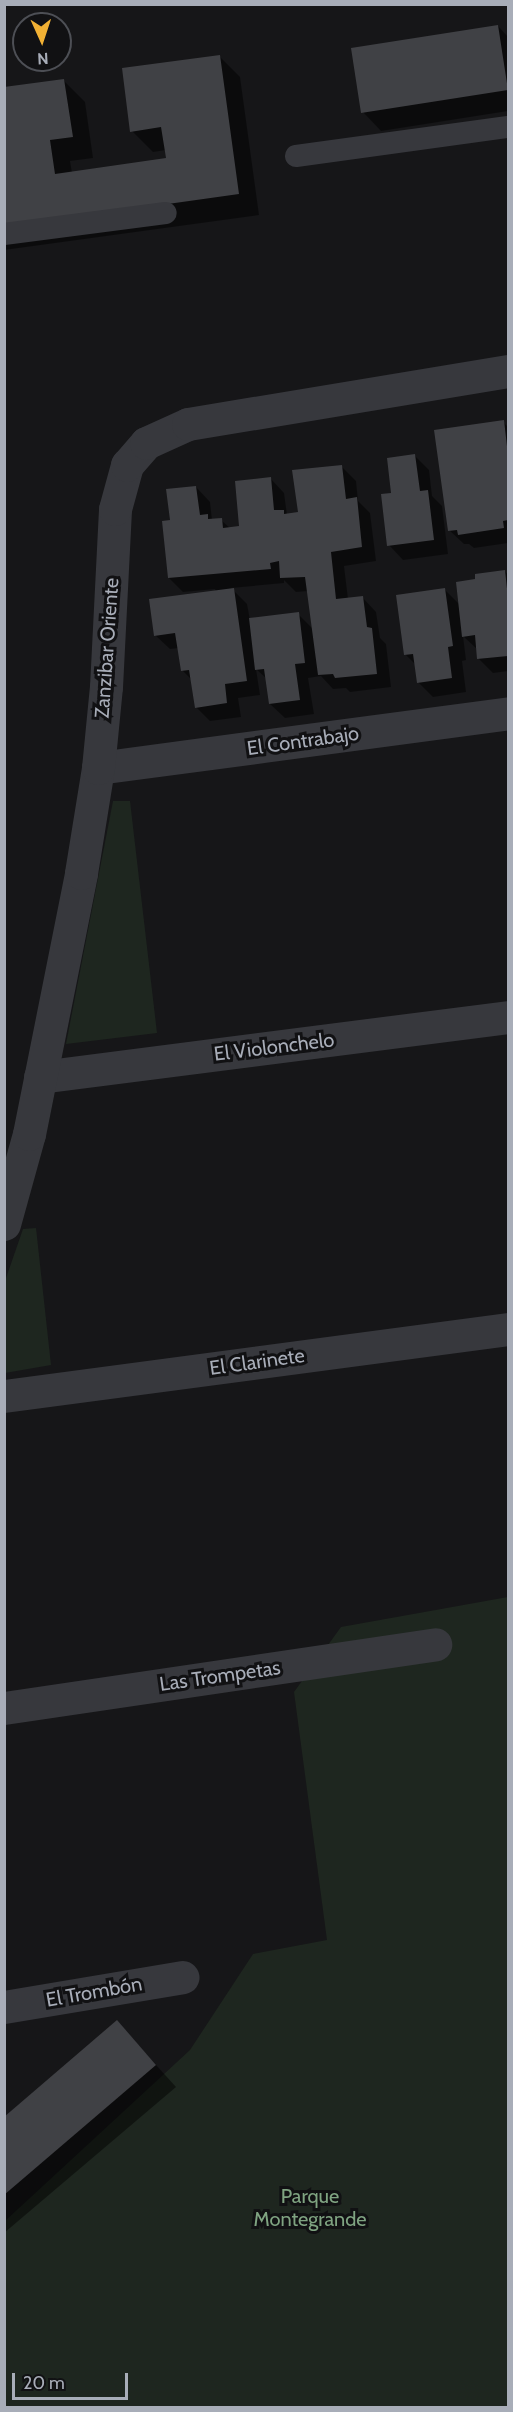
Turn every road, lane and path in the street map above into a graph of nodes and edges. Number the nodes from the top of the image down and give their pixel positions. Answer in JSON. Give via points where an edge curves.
{"nodes":[{"id":1,"x":508,"y":127,"type":"edge"},
{"id":2,"x":296,"y":156,"type":"dead end"},
{"id":3,"x":166,"y":213,"type":"dead end"},
{"id":4,"x":4,"y":234,"type":"edge"},
{"id":5,"x":508,"y":371,"type":"edge"},
{"id":6,"x":508,"y":713,"type":"edge"},
{"id":7,"x":98,"y":768,"type":"junction"},
{"id":8,"x":508,"y":1017,"type":"edge"},
{"id":9,"x":40,"y":1077,"type":"junction"},
{"id":10,"x":4,"y":1224,"type":"edge"},
{"id":11,"x":508,"y":1329,"type":"edge"},
{"id":12,"x":4,"y":1396,"type":"edge"},
{"id":13,"x":435,"y":1644,"type":"dead end"},
{"id":14,"x":4,"y":1708,"type":"edge"},
{"id":15,"x":183,"y":1977,"type":"dead end"},
{"id":16,"x":4,"y":2007,"type":"edge"}],
"edges":[{"from":1,"to":2,"type":"lane"},
{"from":3,"to":4,"type":"lane"},
{"from":5,"to":7,"type":"street","name":"Zanzibar Oriente","via":[[188,424],[146,443],[127,465],[116,509]]},
{"from":6,"to":7,"type":"street","name":"El Contrabajo"},
{"from":7,"to":9,"type":"street","name":"Zanzibar Oriente"},
{"from":8,"to":9,"type":"street","name":"El Violonchelo"},
{"from":9,"to":10,"type":"street","name":"Zanzibar Oriente"},
{"from":11,"to":12,"type":"street","name":"El Clarinete"},
{"from":13,"to":14,"type":"street","name":"Las Trompetas"},
{"from":15,"to":16,"type":"street","name":"El Trombón"}]}
